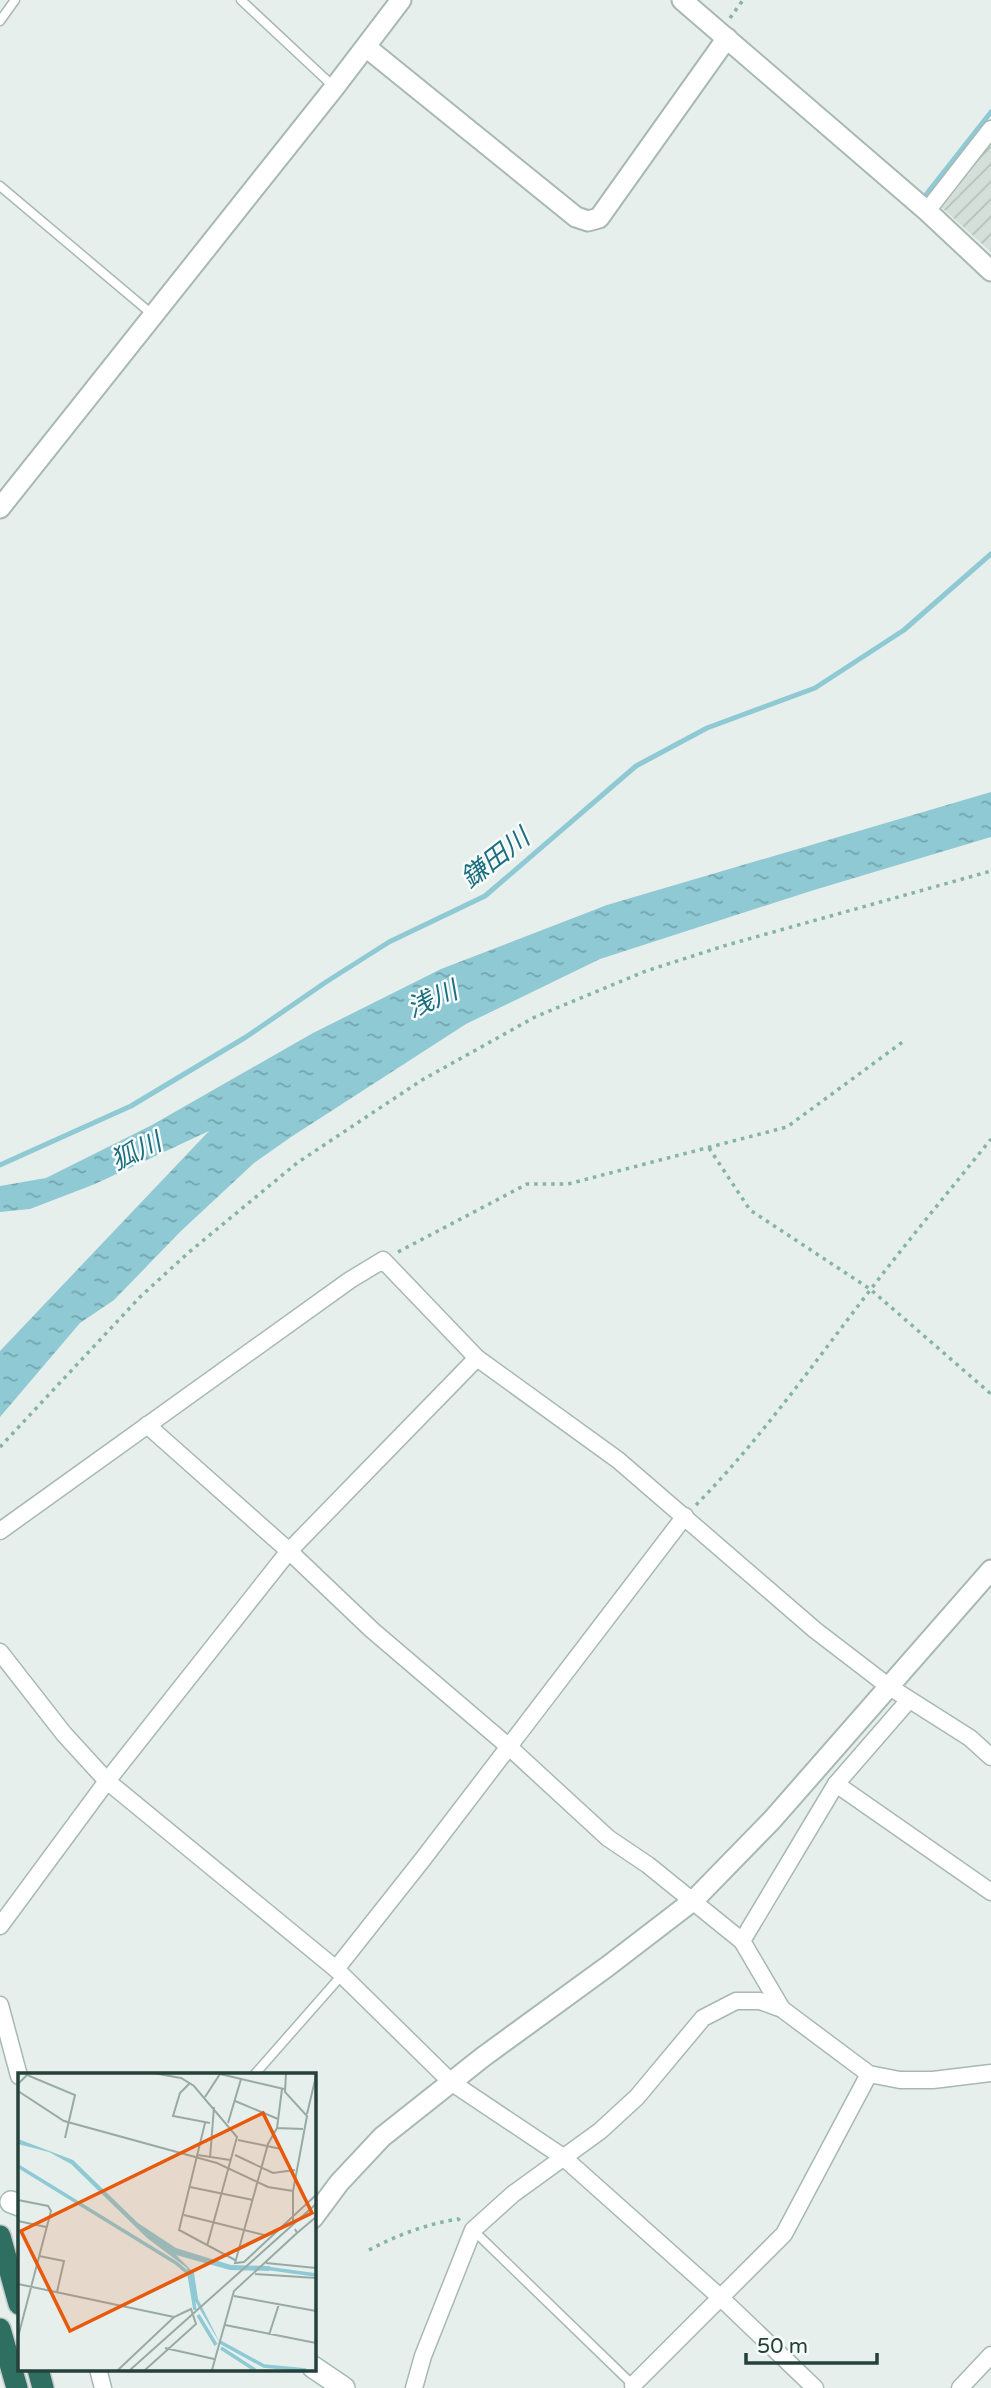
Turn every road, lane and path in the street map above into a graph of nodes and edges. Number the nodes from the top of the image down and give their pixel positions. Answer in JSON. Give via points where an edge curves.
{"nodes":[{"id":1,"x":15,"y":0,"type":"edge"},
{"id":2,"x":241,"y":0,"type":"edge"},
{"id":3,"x":401,"y":0,"type":"edge"},
{"id":4,"x":682,"y":0,"type":"edge"},
{"id":5,"x":0,"y":21,"type":"edge"},
{"id":6,"x":727,"y":38,"type":"junction"},
{"id":7,"x":366,"y":47,"type":"junction"},
{"id":8,"x":334,"y":88,"type":"junction"},
{"id":9,"x":991,"y":129,"type":"edge"},
{"id":10,"x":0,"y":186,"type":"edge"},
{"id":11,"x":927,"y":211,"type":"junction"},
{"id":12,"x":991,"y":271,"type":"edge"},
{"id":13,"x":153,"y":315,"type":"junction"},
{"id":14,"x":0,"y":508,"type":"edge"},
{"id":15,"x":991,"y":872,"type":"edge"},
{"id":16,"x":904,"y":1041,"type":"dead end"},
{"id":17,"x":991,"y":1139,"type":"edge"},
{"id":18,"x":709,"y":1148,"type":"junction"},
{"id":19,"x":383,"y":1259,"type":"junction"},
{"id":20,"x":870,"y":1289,"type":"junction"},
{"id":21,"x":477,"y":1358,"type":"junction"},
{"id":22,"x":991,"y":1394,"type":"edge"},
{"id":23,"x":147,"y":1425,"type":"junction"},
{"id":24,"x":0,"y":1447,"type":"edge"},
{"id":25,"x":685,"y":1516,"type":"junction"},
{"id":26,"x":0,"y":1531,"type":"edge"},
{"id":27,"x":289,"y":1552,"type":"junction"},
{"id":28,"x":991,"y":1570,"type":"edge"},
{"id":29,"x":0,"y":1652,"type":"edge"},
{"id":30,"x":888,"y":1686,"type":"junction"},
{"id":31,"x":909,"y":1700,"type":"junction"},
{"id":32,"x":508,"y":1746,"type":"junction"},
{"id":33,"x":991,"y":1757,"type":"edge"},
{"id":34,"x":107,"y":1781,"type":"junction"},
{"id":35,"x":836,"y":1784,"type":"junction"},
{"id":36,"x":991,"y":1892,"type":"edge"},
{"id":37,"x":694,"y":1900,"type":"junction"},
{"id":38,"x":0,"y":1926,"type":"edge"},
{"id":39,"x":742,"y":1941,"type":"junction"},
{"id":40,"x":339,"y":1972,"type":"junction"},
{"id":41,"x":0,"y":2005,"type":"edge"},
{"id":42,"x":782,"y":2010,"type":"junction"},
{"id":43,"x":18,"y":2073,"type":"edge"},
{"id":44,"x":256,"y":2073,"type":"edge"},
{"id":45,"x":991,"y":2073,"type":"edge"},
{"id":46,"x":869,"y":2074,"type":"junction"},
{"id":47,"x":451,"y":2082,"type":"junction"},
{"id":48,"x":564,"y":2157,"type":"junction"},
{"id":49,"x":315,"y":2215,"type":"edge"},
{"id":50,"x":473,"y":2230,"type":"junction"},
{"id":51,"x":0,"y":2236,"type":"edge"},
{"id":52,"x":369,"y":2250,"type":"dead end"},
{"id":53,"x":721,"y":2298,"type":"junction"},
{"id":54,"x":18,"y":2300,"type":"edge"},
{"id":55,"x":0,"y":2329,"type":"edge"},
{"id":56,"x":991,"y":2355,"type":"edge"},
{"id":57,"x":315,"y":2368,"type":"edge"},
{"id":58,"x":38,"y":2370,"type":"edge"},
{"id":59,"x":98,"y":2370,"type":"edge"},
{"id":60,"x":632,"y":2387,"type":"edge"},
{"id":61,"x":17,"y":2388,"type":"edge"},
{"id":62,"x":43,"y":2388,"type":"edge"},
{"id":63,"x":103,"y":2388,"type":"edge"},
{"id":64,"x":344,"y":2388,"type":"edge"},
{"id":65,"x":414,"y":2388,"type":"edge"},
{"id":66,"x":815,"y":2388,"type":"edge"},
{"id":67,"x":960,"y":2388,"type":"edge"}],
"edges":[{"from":1,"to":5,"type":"lane"},
{"from":2,"to":8,"type":"lane"},
{"from":3,"to":7,"type":"street"},
{"from":4,"to":6,"type":"street"},
{"from":6,"to":7,"type":"street","via":[[599,218],[588,221],[576,217]]},
{"from":6,"to":11,"type":"street"},
{"from":7,"to":8,"type":"street"},
{"from":8,"to":13,"type":"street"},
{"from":9,"to":11,"type":"street"},
{"from":10,"to":13,"type":"lane"},
{"from":11,"to":12,"type":"street"},
{"from":13,"to":14,"type":"street"},
{"from":15,"to":24,"type":"path","via":[[646,971],[535,1017],[422,1080],[297,1163],[188,1253],[140,1297]]},
{"from":16,"to":18,"type":"path","via":[[788,1127]]},
{"from":17,"to":20,"type":"path"},
{"from":18,"to":19,"type":"path","via":[[568,1184],[527,1184]]},
{"from":18,"to":20,"type":"path","via":[[750,1210]]},
{"from":19,"to":21,"type":"street"},
{"from":19,"to":23,"type":"street"},
{"from":20,"to":22,"type":"path"},
{"from":20,"to":25,"type":"path","via":[[725,1475]]},
{"from":21,"to":25,"type":"street","via":[[618,1460]]},
{"from":21,"to":27,"type":"street"},
{"from":23,"to":26,"type":"street"},
{"from":23,"to":27,"type":"street"},
{"from":25,"to":30,"type":"street","via":[[814,1630]]},
{"from":25,"to":32,"type":"street"},
{"from":27,"to":32,"type":"street"},
{"from":27,"to":34,"type":"street"},
{"from":28,"to":30,"type":"street"},
{"from":29,"to":34,"type":"street"},
{"from":30,"to":31,"type":"street"},
{"from":30,"to":37,"type":"street","via":[[772,1820]]},
{"from":31,"to":33,"type":"street","via":[[970,1738]]},
{"from":31,"to":35,"type":"street"},
{"from":32,"to":37,"type":"street","via":[[608,1838]]},
{"from":32,"to":40,"type":"street"},
{"from":34,"to":38,"type":"street"},
{"from":34,"to":40,"type":"street"},
{"from":35,"to":36,"type":"street"},
{"from":35,"to":39,"type":"street"},
{"from":37,"to":39,"type":"street"},
{"from":37,"to":47,"type":"street"},
{"from":39,"to":42,"type":"street"},
{"from":40,"to":44,"type":"lane"},
{"from":40,"to":47,"type":"street"},
{"from":41,"to":43,"type":"street"},
{"from":42,"to":46,"type":"street"},
{"from":42,"to":48,"type":"street","via":[[760,2001],[736,2001],[703,2018],[637,2097]]},
{"from":45,"to":46,"type":"street","via":[[922,2080]]},
{"from":46,"to":53,"type":"street","via":[[784,2234]]},
{"from":47,"to":48,"type":"street"},
{"from":47,"to":49,"type":"street","via":[[382,2137]]},
{"from":48,"to":50,"type":"street"},
{"from":48,"to":53,"type":"street"},
{"from":50,"to":52,"type":"path","via":[[458,2220],[434,2223]]},
{"from":50,"to":60,"type":"lane"},
{"from":50,"to":65,"type":"street","via":[[422,2356]]},
{"from":51,"to":54,"type":"highway"},
{"from":53,"to":60,"type":"street"},
{"from":53,"to":66,"type":"street"},
{"from":55,"to":61,"type":"highway"},
{"from":56,"to":67,"type":"street"},
{"from":57,"to":64,"type":"main road"},
{"from":58,"to":62,"type":"highway"},
{"from":59,"to":63,"type":"street"}]}
